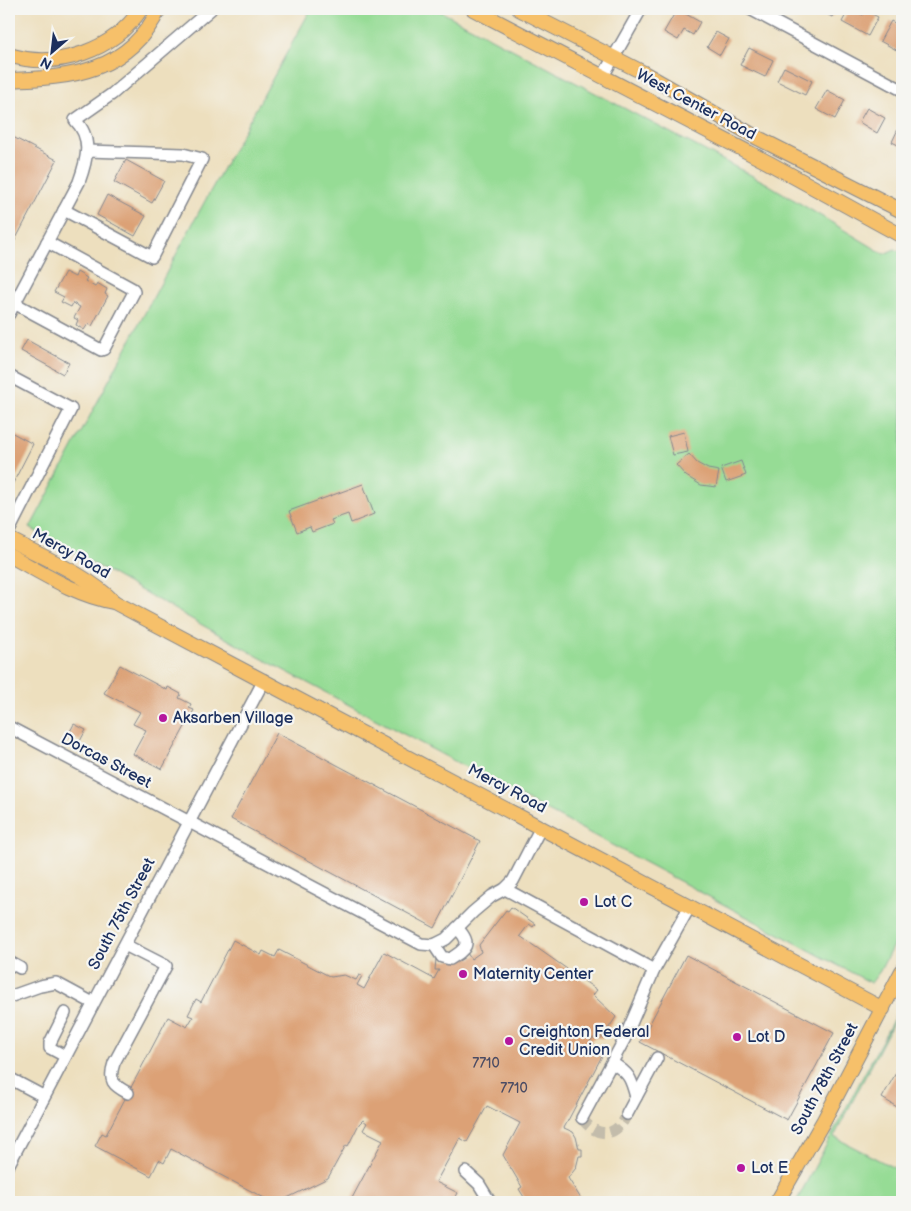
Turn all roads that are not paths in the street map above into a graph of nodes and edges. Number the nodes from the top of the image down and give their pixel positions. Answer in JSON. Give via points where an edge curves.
{"nodes":[{"id":1,"x":140,"y":9,"type":"edge"},
{"id":2,"x":159,"y":9,"type":"edge"},
{"id":3,"x":211,"y":9,"type":"edge"},
{"id":4,"x":473,"y":9,"type":"edge"},
{"id":5,"x":519,"y":9,"type":"edge"},
{"id":6,"x":641,"y":9,"type":"edge"},
{"id":7,"x":750,"y":9,"type":"edge"},
{"id":8,"x":9,"y":55,"type":"edge"},
{"id":9,"x":614,"y":57,"type":"junction"},
{"id":10,"x":603,"y":76,"type":"junction"},
{"id":11,"x":9,"y":80,"type":"edge"},
{"id":12,"x":902,"y":90,"type":"edge"},
{"id":13,"x":87,"y":152,"type":"junction"},
{"id":14,"x":64,"y":210,"type":"junction"},
{"id":15,"x":902,"y":211,"type":"edge"},
{"id":16,"x":902,"y":236,"type":"edge"},
{"id":17,"x":47,"y":242,"type":"junction"},
{"id":18,"x":12,"y":308,"type":"edge"},
{"id":19,"x":9,"y":376,"type":"edge"},
{"id":20,"x":9,"y":531,"type":"edge"},
{"id":21,"x":9,"y":539,"type":"edge"},
{"id":22,"x":9,"y":555,"type":"edge"},
{"id":23,"x":114,"y":602,"type":"junction"},
{"id":24,"x":264,"y":680,"type":"junction"},
{"id":25,"x":9,"y":727,"type":"edge"},
{"id":26,"x":189,"y":822,"type":"junction"},
{"id":27,"x":540,"y":827,"type":"junction"},
{"id":28,"x":505,"y":889,"type":"junction"},
{"id":29,"x":690,"y":906,"type":"junction"},
{"id":30,"x":457,"y":928,"type":"junction"},
{"id":31,"x":125,"y":945,"type":"junction"},
{"id":32,"x":434,"y":945,"type":"junction"},
{"id":33,"x":9,"y":962,"type":"edge"},
{"id":34,"x":20,"y":968,"type":"dead end"},
{"id":35,"x":654,"y":970,"type":"junction"},
{"id":36,"x":902,"y":971,"type":"edge"},
{"id":37,"x":9,"y":997,"type":"edge"},
{"id":38,"x":93,"y":1003,"type":"junction"},
{"id":39,"x":883,"y":1009,"type":"junction"},
{"id":40,"x":65,"y":1013,"type":"dead end"},
{"id":41,"x":65,"y":1056,"type":"junction"},
{"id":42,"x":657,"y":1058,"type":"dead end"},
{"id":43,"x":612,"y":1063,"type":"junction"},
{"id":44,"x":9,"y":1078,"type":"edge"},
{"id":45,"x":128,"y":1093,"type":"dead end"},
{"id":46,"x":43,"y":1096,"type":"junction"},
{"id":47,"x":636,"y":1097,"type":"junction"},
{"id":48,"x":627,"y":1114,"type":"tunnel mouth"},
{"id":49,"x":582,"y":1118,"type":"dead end"},
{"id":50,"x":9,"y":1164,"type":"edge"},
{"id":51,"x":466,"y":1172,"type":"dead end"},
{"id":52,"x":490,"y":1202,"type":"edge"},
{"id":53,"x":777,"y":1202,"type":"edge"}],
"edges":[{"from":1,"to":8,"type":"main road","via":[[123,30],[91,51],[41,60]]},
{"from":2,"to":11,"type":"main road","via":[[147,29],[125,52],[94,69],[56,78]]},
{"from":3,"to":13,"type":"street","via":[[112,94],[75,120],[83,129]]},
{"from":4,"to":10,"type":"main road","name":"West Center Road"},
{"from":5,"to":9,"type":"main road","name":"West Center Road"},
{"from":6,"to":9,"type":"street"},
{"from":7,"to":12,"type":"street"},
{"from":9,"to":10,"type":"street"},
{"from":9,"to":15,"type":"main road","name":"West Center Road","via":[[756,137]]},
{"from":10,"to":16,"type":"main road","name":"West Center Road"},
{"from":13,"to":14,"type":"street","via":[[79,182]]},
{"from":13,"to":14,"type":"street","via":[[183,154],[202,159],[152,256]]},
{"from":14,"to":17,"type":"street"},
{"from":17,"to":18,"type":"street"},
{"from":17,"to":18,"type":"street","via":[[133,289],[109,341],[101,350]]},
{"from":19,"to":20,"type":"street","via":[[72,409]]},
{"from":21,"to":23,"type":"main road","name":"Mercy Road","via":[[92,583]]},
{"from":22,"to":23,"type":"main road","name":"Mercy Road","via":[[86,594]]},
{"from":23,"to":24,"type":"main road","name":"Mercy Road"},
{"from":24,"to":26,"type":"street","name":"South 75th Street"},
{"from":24,"to":27,"type":"main road","name":"Mercy Road"},
{"from":25,"to":26,"type":"street","name":"Dorcas Street"},
{"from":26,"to":31,"type":"street","name":"South 75th Street"},
{"from":26,"to":32,"type":"street","name":"Dorcas Street","via":[[421,944]]},
{"from":27,"to":28,"type":"street","via":[[513,881]]},
{"from":27,"to":29,"type":"main road","name":"Mercy Road"},
{"from":28,"to":30,"type":"street"},
{"from":28,"to":35,"type":"street"},
{"from":29,"to":35,"type":"street"},
{"from":29,"to":39,"type":"main road","name":"Mercy Road"},
{"from":30,"to":32,"type":"street"},
{"from":30,"to":32,"type":"street","name":"Dorcas Street","via":[[465,936],[463,950],[450,958],[442,957]]},
{"from":31,"to":38,"type":"street","name":"South 75th Street"},
{"from":31,"to":45,"type":"street","via":[[166,966],[111,1072],[115,1086]]},
{"from":33,"to":34,"type":"street"},
{"from":35,"to":43,"type":"street"},
{"from":36,"to":39,"type":"main road","name":"South 78th Street"},
{"from":37,"to":38,"type":"street","via":[[56,983]]},
{"from":38,"to":41,"type":"street","name":"South 75th Street"},
{"from":39,"to":53,"type":"main road","name":"South 78th Street"},
{"from":40,"to":41,"type":"street","via":[[50,1048]]},
{"from":41,"to":46,"type":"street","name":"South 75th Street"},
{"from":42,"to":47,"type":"street"},
{"from":43,"to":47,"type":"street","via":[[630,1078]]},
{"from":43,"to":49,"type":"street"},
{"from":44,"to":46,"type":"street"},
{"from":46,"to":50,"type":"street","name":"South 75th Street"},
{"from":47,"to":48,"type":"street"},
{"from":51,"to":52,"type":"street","via":[[479,1184]]}]}
